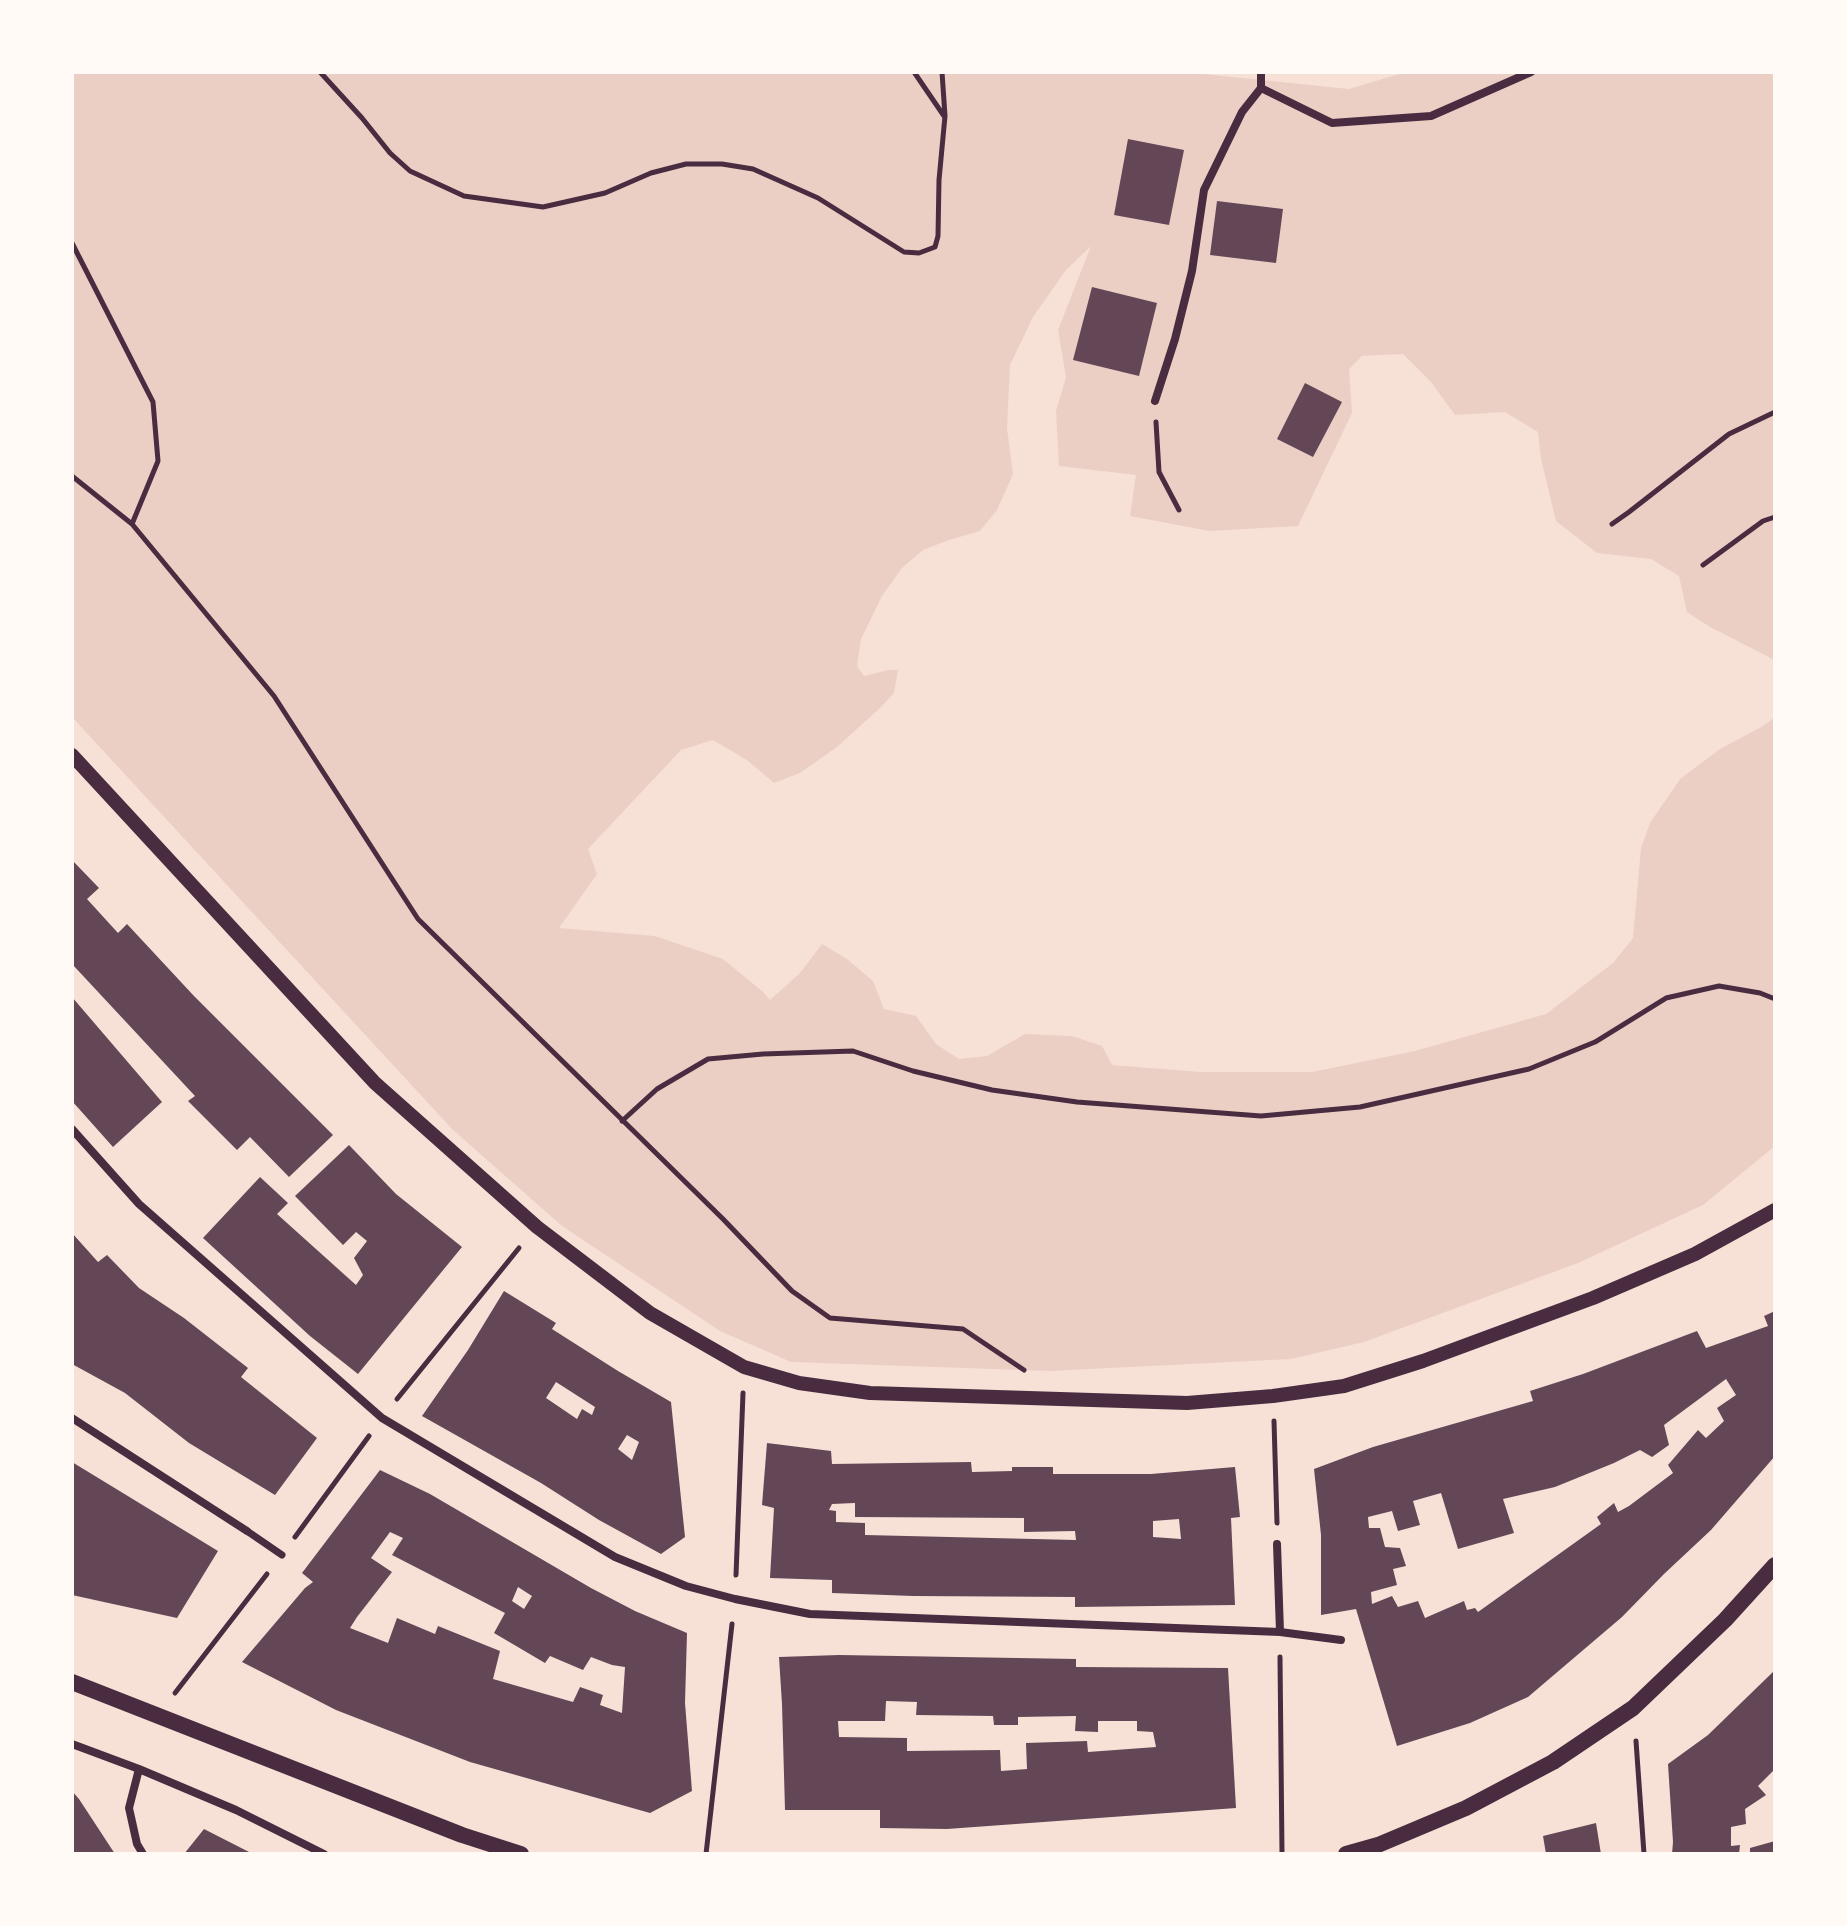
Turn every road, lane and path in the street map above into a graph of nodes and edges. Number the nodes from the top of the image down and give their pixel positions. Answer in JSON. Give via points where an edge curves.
{"nodes":[{"id":1,"x":320,"y":72,"type":"edge"},
{"id":2,"x":914,"y":72,"type":"edge"},
{"id":3,"x":942,"y":72,"type":"edge"},
{"id":4,"x":1261,"y":72,"type":"edge"},
{"id":5,"x":1531,"y":72,"type":"edge"},
{"id":6,"x":1261,"y":88,"type":"junction"},
{"id":7,"x":945,"y":116,"type":"junction"},
{"id":8,"x":72,"y":243,"type":"edge"},
{"id":9,"x":1155,"y":401,"type":"joint"},
{"id":10,"x":1775,"y":412,"type":"edge"},
{"id":11,"x":72,"y":476,"type":"edge"},
{"id":12,"x":1179,"y":510,"type":"dead end"},
{"id":13,"x":1775,"y":517,"type":"edge"},
{"id":14,"x":132,"y":524,"type":"junction"},
{"id":15,"x":1612,"y":524,"type":"dead end"},
{"id":16,"x":1703,"y":565,"type":"dead end"},
{"id":17,"x":72,"y":755,"type":"edge"},
{"id":18,"x":1775,"y":999,"type":"edge"},
{"id":19,"x":622,"y":1121,"type":"junction"},
{"id":20,"x":72,"y":1129,"type":"edge"},
{"id":21,"x":1775,"y":1210,"type":"edge"},
{"id":22,"x":537,"y":1227,"type":"junction"},
{"id":23,"x":1273,"y":1396,"type":"junction"},
{"id":24,"x":1069,"y":1400,"type":"junction"},
{"id":25,"x":72,"y":1418,"type":"edge"},
{"id":26,"x":382,"y":1418,"type":"junction"},
{"id":27,"x":247,"y":1531,"type":"joint"},
{"id":28,"x":1277,"y":1544,"type":"joint"},
{"id":29,"x":282,"y":1555,"type":"junction"},
{"id":30,"x":1775,"y":1565,"type":"edge"},
{"id":31,"x":1280,"y":1632,"type":"junction"},
{"id":32,"x":1341,"y":1640,"type":"dead end"},
{"id":33,"x":72,"y":1682,"type":"edge"},
{"id":34,"x":1633,"y":1708,"type":"junction"},
{"id":35,"x":157,"y":1716,"type":"junction"},
{"id":36,"x":72,"y":1744,"type":"edge"},
{"id":37,"x":139,"y":1769,"type":"junction"},
{"id":38,"x":143,"y":1854,"type":"edge"},
{"id":39,"x":324,"y":1854,"type":"edge"},
{"id":40,"x":521,"y":1854,"type":"edge"},
{"id":41,"x":1282,"y":1854,"type":"edge"},
{"id":42,"x":1346,"y":1854,"type":"edge"},
{"id":43,"x":1644,"y":1854,"type":"edge"}],
"edges":[{"from":1,"to":7,"type":"path","via":[[410,171],[464,196],[543,207],[605,193],[686,164],[722,164],[753,169],[818,198],[904,252],[935,247]]},
{"from":2,"to":7,"type":"path"},
{"from":3,"to":7,"type":"path"},
{"from":4,"to":6,"type":"street"},
{"from":5,"to":6,"type":"street","via":[[1431,116],[1332,123]]},
{"from":6,"to":9,"type":"street","via":[[1242,112],[1204,190],[1192,271]]},
{"from":8,"to":14,"type":"path","via":[[153,402],[158,461]]},
{"from":9,"to":12,"type":"path","via":[[1159,472]]},
{"from":10,"to":15,"type":"path","via":[[1729,434]]},
{"from":11,"to":14,"type":"path"},
{"from":13,"to":16,"type":"path"},
{"from":14,"to":19,"type":"path","via":[[274,696],[418,919]]},
{"from":17,"to":22,"type":"street","via":[[375,1083]]},
{"from":18,"to":19,"type":"path","via":[[1719,986],[1666,998],[1595,1042],[1529,1069],[1360,1107],[1261,1116],[1077,1102],[992,1090],[853,1051],[708,1059],[657,1089]]},
{"from":19,"to":24,"type":"path","via":[[792,1291],[830,1318],[963,1329]]},
{"from":20,"to":26,"type":"street","via":[[139,1204]]},
{"from":21,"to":23,"type":"street","via":[[1695,1254],[1593,1298],[1423,1361],[1344,1386]]},
{"from":22,"to":24,"type":"street","via":[[650,1313],[744,1367],[799,1383],[870,1393]]},
{"from":22,"to":26,"type":"path"},
{"from":23,"to":24,"type":"street","via":[[1187,1403]]},
{"from":23,"to":28,"type":"path"},
{"from":25,"to":27,"type":"street"},
{"from":26,"to":29,"type":"path"},
{"from":26,"to":31,"type":"street","via":[[615,1557],[735,1599],[810,1614]]},
{"from":27,"to":29,"type":"street"},
{"from":28,"to":31,"type":"street"},
{"from":29,"to":35,"type":"path"},
{"from":30,"to":34,"type":"main road"},
{"from":31,"to":32,"type":"street"},
{"from":31,"to":41,"type":"path"},
{"from":33,"to":35,"type":"main road"},
{"from":34,"to":42,"type":"main road","via":[[1553,1762],[1466,1808]]},
{"from":34,"to":43,"type":"path"},
{"from":35,"to":40,"type":"main road"},
{"from":36,"to":37,"type":"street"},
{"from":37,"to":38,"type":"street","via":[[129,1808]]},
{"from":37,"to":39,"type":"street"}]}
